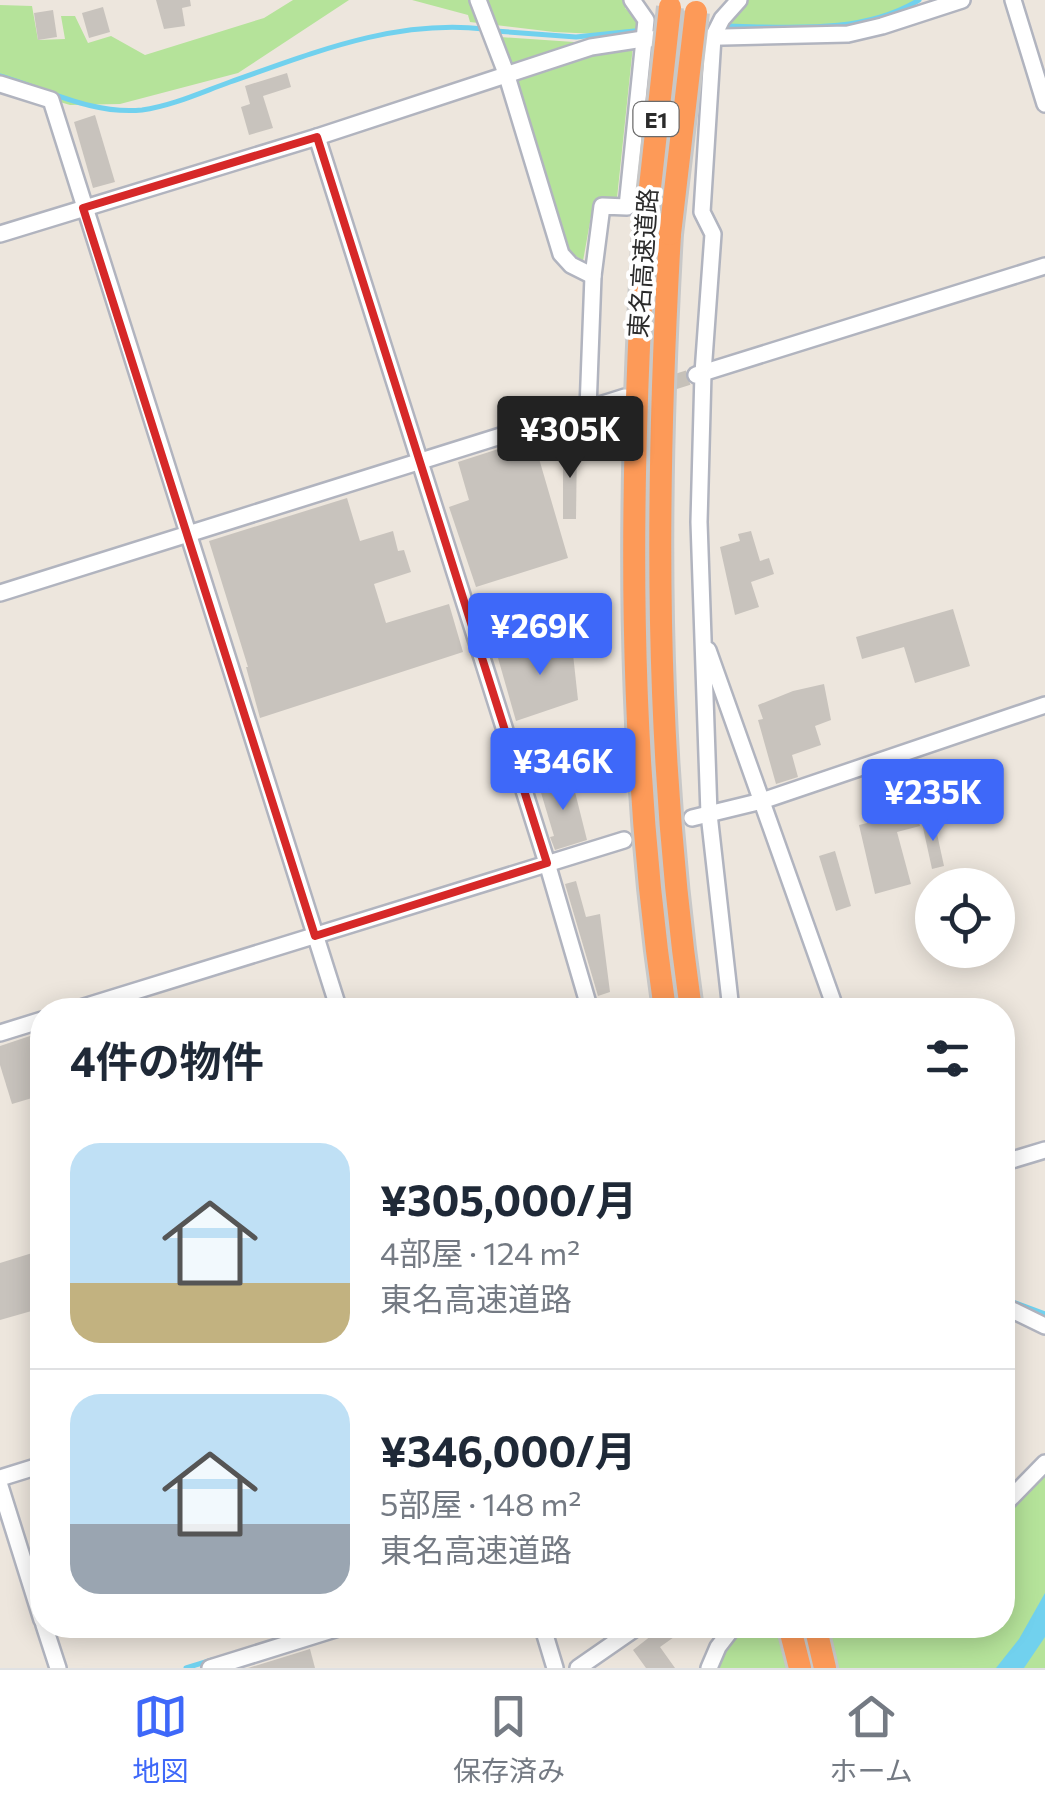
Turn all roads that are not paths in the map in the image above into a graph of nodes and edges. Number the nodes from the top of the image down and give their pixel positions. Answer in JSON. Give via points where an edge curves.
{"nodes":[{"id":1,"x":478,"y":0,"type":"edge"},
{"id":2,"x":632,"y":0,"type":"edge"},
{"id":3,"x":739,"y":0,"type":"edge"},
{"id":4,"x":939,"y":0,"type":"edge"},
{"id":5,"x":962,"y":0,"type":"edge"},
{"id":6,"x":1013,"y":0,"type":"edge"},
{"id":7,"x":670,"y":4,"type":"edge"},
{"id":8,"x":696,"y":6,"type":"edge"},
{"id":9,"x":924,"y":12,"type":"junction"},
{"id":10,"x":716,"y":29,"type":"junction"},
{"id":11,"x":643,"y":39,"type":"junction"},
{"id":12,"x":506,"y":73,"type":"junction"},
{"id":13,"x":0,"y":84,"type":"edge"},
{"id":14,"x":1045,"y":104,"type":"edge"},
{"id":15,"x":317,"y":137,"type":"junction"},
{"id":16,"x":83,"y":208,"type":"junction"},
{"id":17,"x":0,"y":234,"type":"edge"},
{"id":18,"x":1045,"y":266,"type":"edge"},
{"id":19,"x":593,"y":276,"type":"junction"},
{"id":20,"x":698,"y":374,"type":"junction"},
{"id":21,"x":625,"y":397,"type":"tunnel mouth"},
{"id":22,"x":588,"y":409,"type":"junction"},
{"id":23,"x":420,"y":461,"type":"junction"},
{"id":24,"x":187,"y":534,"type":"junction"},
{"id":25,"x":0,"y":593,"type":"edge"},
{"id":26,"x":703,"y":637,"type":"junction"},
{"id":27,"x":1045,"y":705,"type":"edge"},
{"id":28,"x":762,"y":801,"type":"junction"},
{"id":29,"x":710,"y":814,"type":"junction"},
{"id":30,"x":692,"y":818,"type":"dead end"},
{"id":31,"x":624,"y":840,"type":"dead end"},
{"id":32,"x":548,"y":864,"type":"junction"},
{"id":33,"x":315,"y":936,"type":"junction"},
{"id":34,"x":113,"y":998,"type":"edge"},
{"id":35,"x":335,"y":998,"type":"edge"},
{"id":36,"x":587,"y":998,"type":"edge"},
{"id":37,"x":664,"y":998,"type":"edge"},
{"id":38,"x":691,"y":998,"type":"edge"},
{"id":39,"x":730,"y":998,"type":"edge"},
{"id":40,"x":832,"y":998,"type":"edge"},
{"id":41,"x":30,"y":1024,"type":"edge"},
{"id":42,"x":0,"y":1033,"type":"edge"},
{"id":43,"x":1045,"y":1150,"type":"edge"},
{"id":44,"x":1015,"y":1160,"type":"edge"},
{"id":45,"x":1015,"y":1311,"type":"edge"},
{"id":46,"x":1045,"y":1326,"type":"edge"},
{"id":47,"x":1045,"y":1463,"type":"edge"},
{"id":48,"x":30,"y":1469,"type":"edge"},
{"id":49,"x":0,"y":1478,"type":"edge"},
{"id":50,"x":0,"y":1486,"type":"edge"},
{"id":51,"x":1015,"y":1493,"type":"edge"},
{"id":52,"x":30,"y":1581,"type":"edge"},
{"id":53,"x":48,"y":1638,"type":"edge"},
{"id":54,"x":306,"y":1638,"type":"edge"},
{"id":55,"x":546,"y":1638,"type":"edge"},
{"id":56,"x":621,"y":1638,"type":"edge"},
{"id":57,"x":724,"y":1638,"type":"edge"},
{"id":58,"x":792,"y":1638,"type":"edge"},
{"id":59,"x":818,"y":1638,"type":"edge"},
{"id":60,"x":58,"y":1668,"type":"edge"},
{"id":61,"x":210,"y":1668,"type":"edge"},
{"id":62,"x":555,"y":1668,"type":"edge"},
{"id":63,"x":578,"y":1668,"type":"edge"},
{"id":64,"x":709,"y":1668,"type":"edge"},
{"id":65,"x":800,"y":1668,"type":"edge"},
{"id":66,"x":825,"y":1668,"type":"edge"}],
"edges":[{"from":1,"to":12,"type":"street"},
{"from":2,"to":11,"type":"street","via":[[646,20]]},
{"from":3,"to":10,"type":"street"},
{"from":4,"to":9,"type":"street"},
{"from":5,"to":9,"type":"street"},
{"from":6,"to":14,"type":"street"},
{"from":7,"to":37,"type":"highway","name":"東名高速道路","number":"E1","bridge":true,"via":[[644,232],[632,580],[646,847]]},
{"from":8,"to":38,"type":"highway","name":"東名高速道路","number":"E1","bridge":true,"via":[[670,234],[658,578],[672,844]]},
{"from":9,"to":10,"type":"street","via":[[848,34]]},
{"from":10,"to":11,"type":"street"},
{"from":10,"to":20,"type":"street","via":[[702,212],[713,234]]},
{"from":11,"to":12,"type":"street","via":[[592,46]]},
{"from":11,"to":19,"type":"street","via":[[626,207],[602,206]]},
{"from":12,"to":15,"type":"street"},
{"from":12,"to":19,"type":"street","via":[[561,254]]},
{"from":13,"to":16,"type":"street","via":[[51,100]]},
{"from":15,"to":16,"type":"street"},
{"from":15,"to":23,"type":"street"},
{"from":16,"to":17,"type":"street"},
{"from":16,"to":24,"type":"street"},
{"from":18,"to":20,"type":"street"},
{"from":19,"to":22,"type":"street"},
{"from":20,"to":26,"type":"street"},
{"from":21,"to":22,"type":"street"},
{"from":22,"to":23,"type":"street"},
{"from":23,"to":24,"type":"street"},
{"from":23,"to":32,"type":"street"},
{"from":24,"to":25,"type":"street"},
{"from":24,"to":33,"type":"street"},
{"from":26,"to":28,"type":"street"},
{"from":26,"to":29,"type":"street"},
{"from":27,"to":28,"type":"street"},
{"from":28,"to":29,"type":"street"},
{"from":28,"to":40,"type":"street"},
{"from":29,"to":30,"type":"street"},
{"from":29,"to":39,"type":"street"},
{"from":31,"to":32,"type":"street"},
{"from":32,"to":33,"type":"street"},
{"from":32,"to":36,"type":"street"},
{"from":33,"to":34,"type":"street"},
{"from":33,"to":35,"type":"street"},
{"from":41,"to":42,"type":"street"},
{"from":43,"to":44,"type":"street"},
{"from":45,"to":46,"type":"street"},
{"from":47,"to":51,"type":"street"},
{"from":48,"to":49,"type":"street"},
{"from":50,"to":52,"type":"street"},
{"from":53,"to":60,"type":"street"},
{"from":54,"to":61,"type":"street"},
{"from":55,"to":62,"type":"street"},
{"from":56,"to":63,"type":"street"},
{"from":57,"to":64,"type":"street"},
{"from":58,"to":65,"type":"highway"},
{"from":59,"to":66,"type":"highway"}]}
